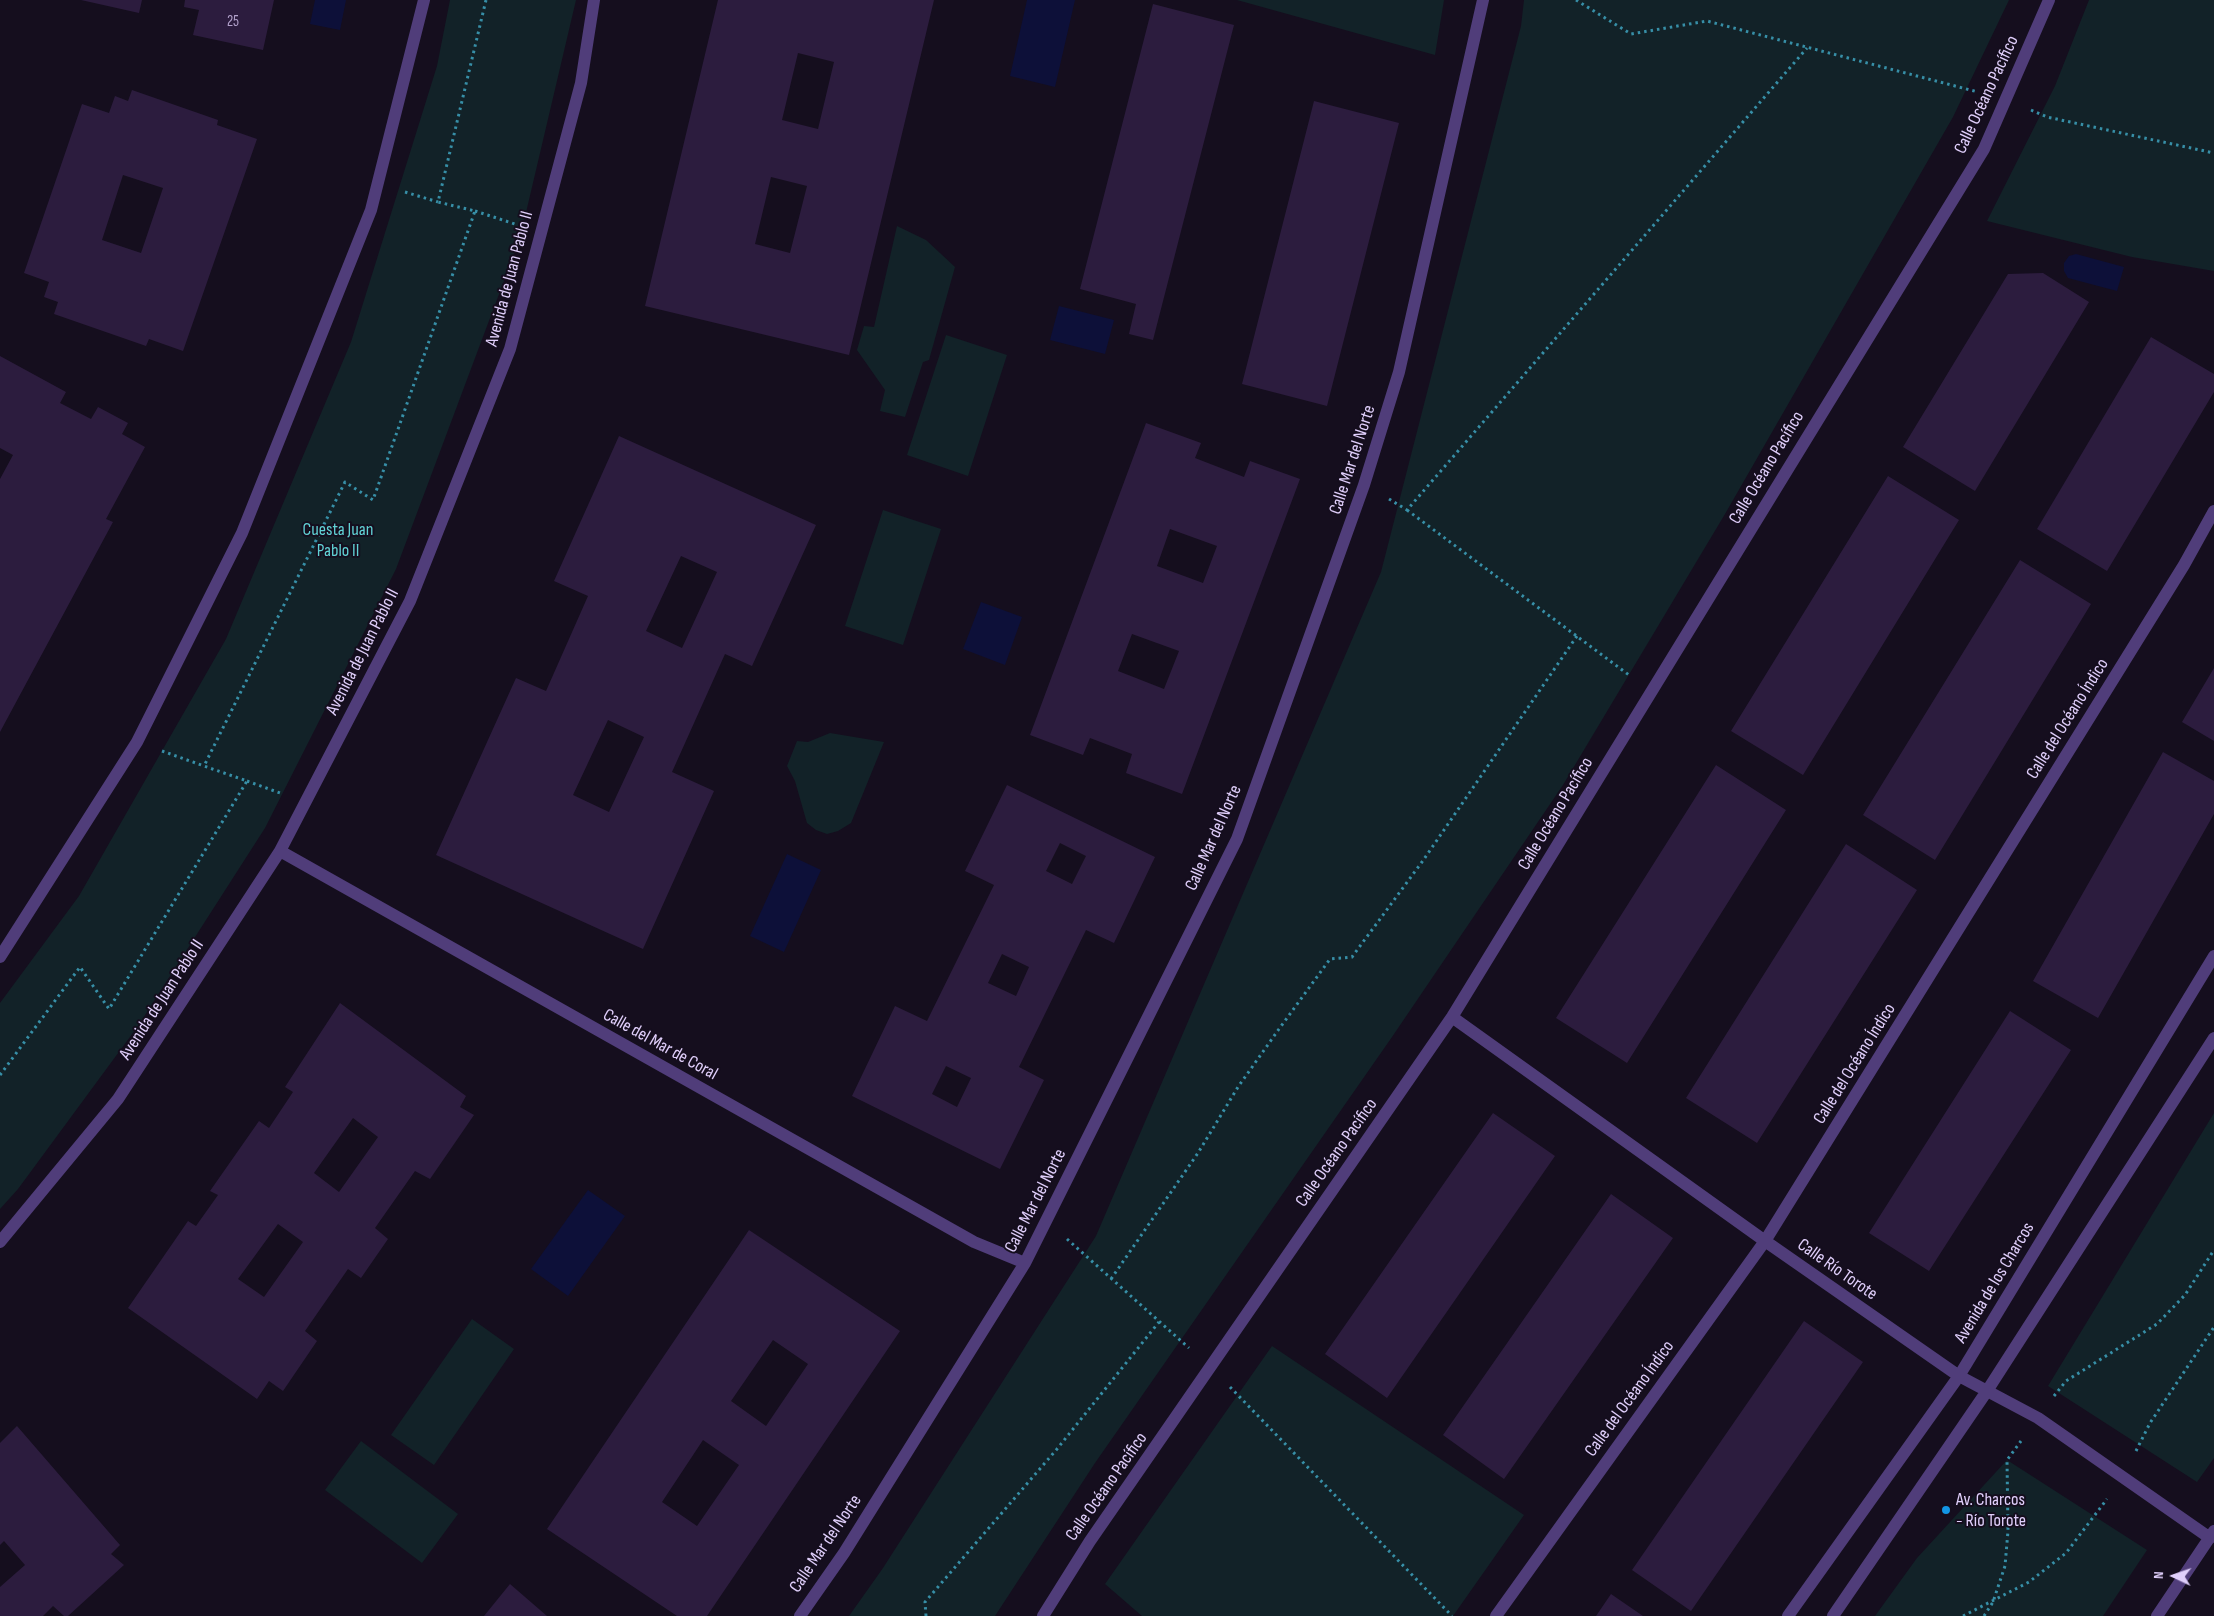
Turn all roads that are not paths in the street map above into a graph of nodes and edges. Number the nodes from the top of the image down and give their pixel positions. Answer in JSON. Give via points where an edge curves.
{"nodes":[{"id":1,"x":424,"y":0,"type":"edge"},
{"id":2,"x":594,"y":0,"type":"edge"},
{"id":3,"x":1483,"y":0,"type":"edge"},
{"id":4,"x":2049,"y":0,"type":"edge"},
{"id":5,"x":2214,"y":511,"type":"edge"},
{"id":6,"x":280,"y":851,"type":"junction"},
{"id":7,"x":2214,"y":956,"type":"edge"},
{"id":8,"x":0,"y":957,"type":"edge"},
{"id":9,"x":1452,"y":1017,"type":"junction"},
{"id":10,"x":2214,"y":1038,"type":"edge"},
{"id":11,"x":1764,"y":1241,"type":"junction"},
{"id":12,"x":0,"y":1242,"type":"edge"},
{"id":13,"x":1025,"y":1263,"type":"junction"},
{"id":14,"x":1959,"y":1376,"type":"junction"},
{"id":15,"x":1987,"y":1391,"type":"junction"},
{"id":16,"x":2212,"y":1534,"type":"edge"},
{"id":17,"x":800,"y":1616,"type":"edge"},
{"id":18,"x":1043,"y":1616,"type":"edge"},
{"id":19,"x":1496,"y":1616,"type":"edge"},
{"id":20,"x":1788,"y":1616,"type":"edge"},
{"id":21,"x":1833,"y":1616,"type":"edge"},
{"id":22,"x":2157,"y":1616,"type":"edge"}],
"edges":[{"from":1,"to":8,"type":"street","via":[[371,210],[242,533],[137,742]]},
{"from":2,"to":6,"type":"street","name":"Avenida de Juan Pablo II","via":[[581,83],[510,349],[410,601]]},
{"from":3,"to":13,"type":"street","name":"Calle Mar del Norte","via":[[1399,372],[1364,485],[1237,839]]},
{"from":4,"to":9,"type":"street","name":"Calle Océano Pacífico","via":[[1984,149]]},
{"from":5,"to":11,"type":"street","name":"Calle del Océano Índico","via":[[2184,565]]},
{"from":6,"to":12,"type":"street","name":"Avenida de Juan Pablo II","via":[[118,1099]]},
{"from":6,"to":13,"type":"street","name":"Calle del Mar de Coral","via":[[966,1237]]},
{"from":7,"to":14,"type":"street","name":"Avenida de los Charcos"},
{"from":9,"to":11,"type":"street","name":"Calle Río Torote"},
{"from":9,"to":18,"type":"street","name":"Calle Océano Pacífico","via":[[1090,1541]]},
{"from":10,"to":15,"type":"street"},
{"from":11,"to":14,"type":"street","name":"Calle Río Torote"},
{"from":11,"to":19,"type":"street","name":"Calle del Océano Índico"},
{"from":13,"to":17,"type":"street","name":"Calle Mar del Norte","via":[[844,1553]]},
{"from":14,"to":15,"type":"street","name":"Calle Río Torote"},
{"from":14,"to":20,"type":"street","name":"Avenida de los Charcos"},
{"from":15,"to":16,"type":"street","name":"Calle Río Torote","via":[[2038,1418]]},
{"from":15,"to":21,"type":"street"},
{"from":16,"to":22,"type":"street"}]}
